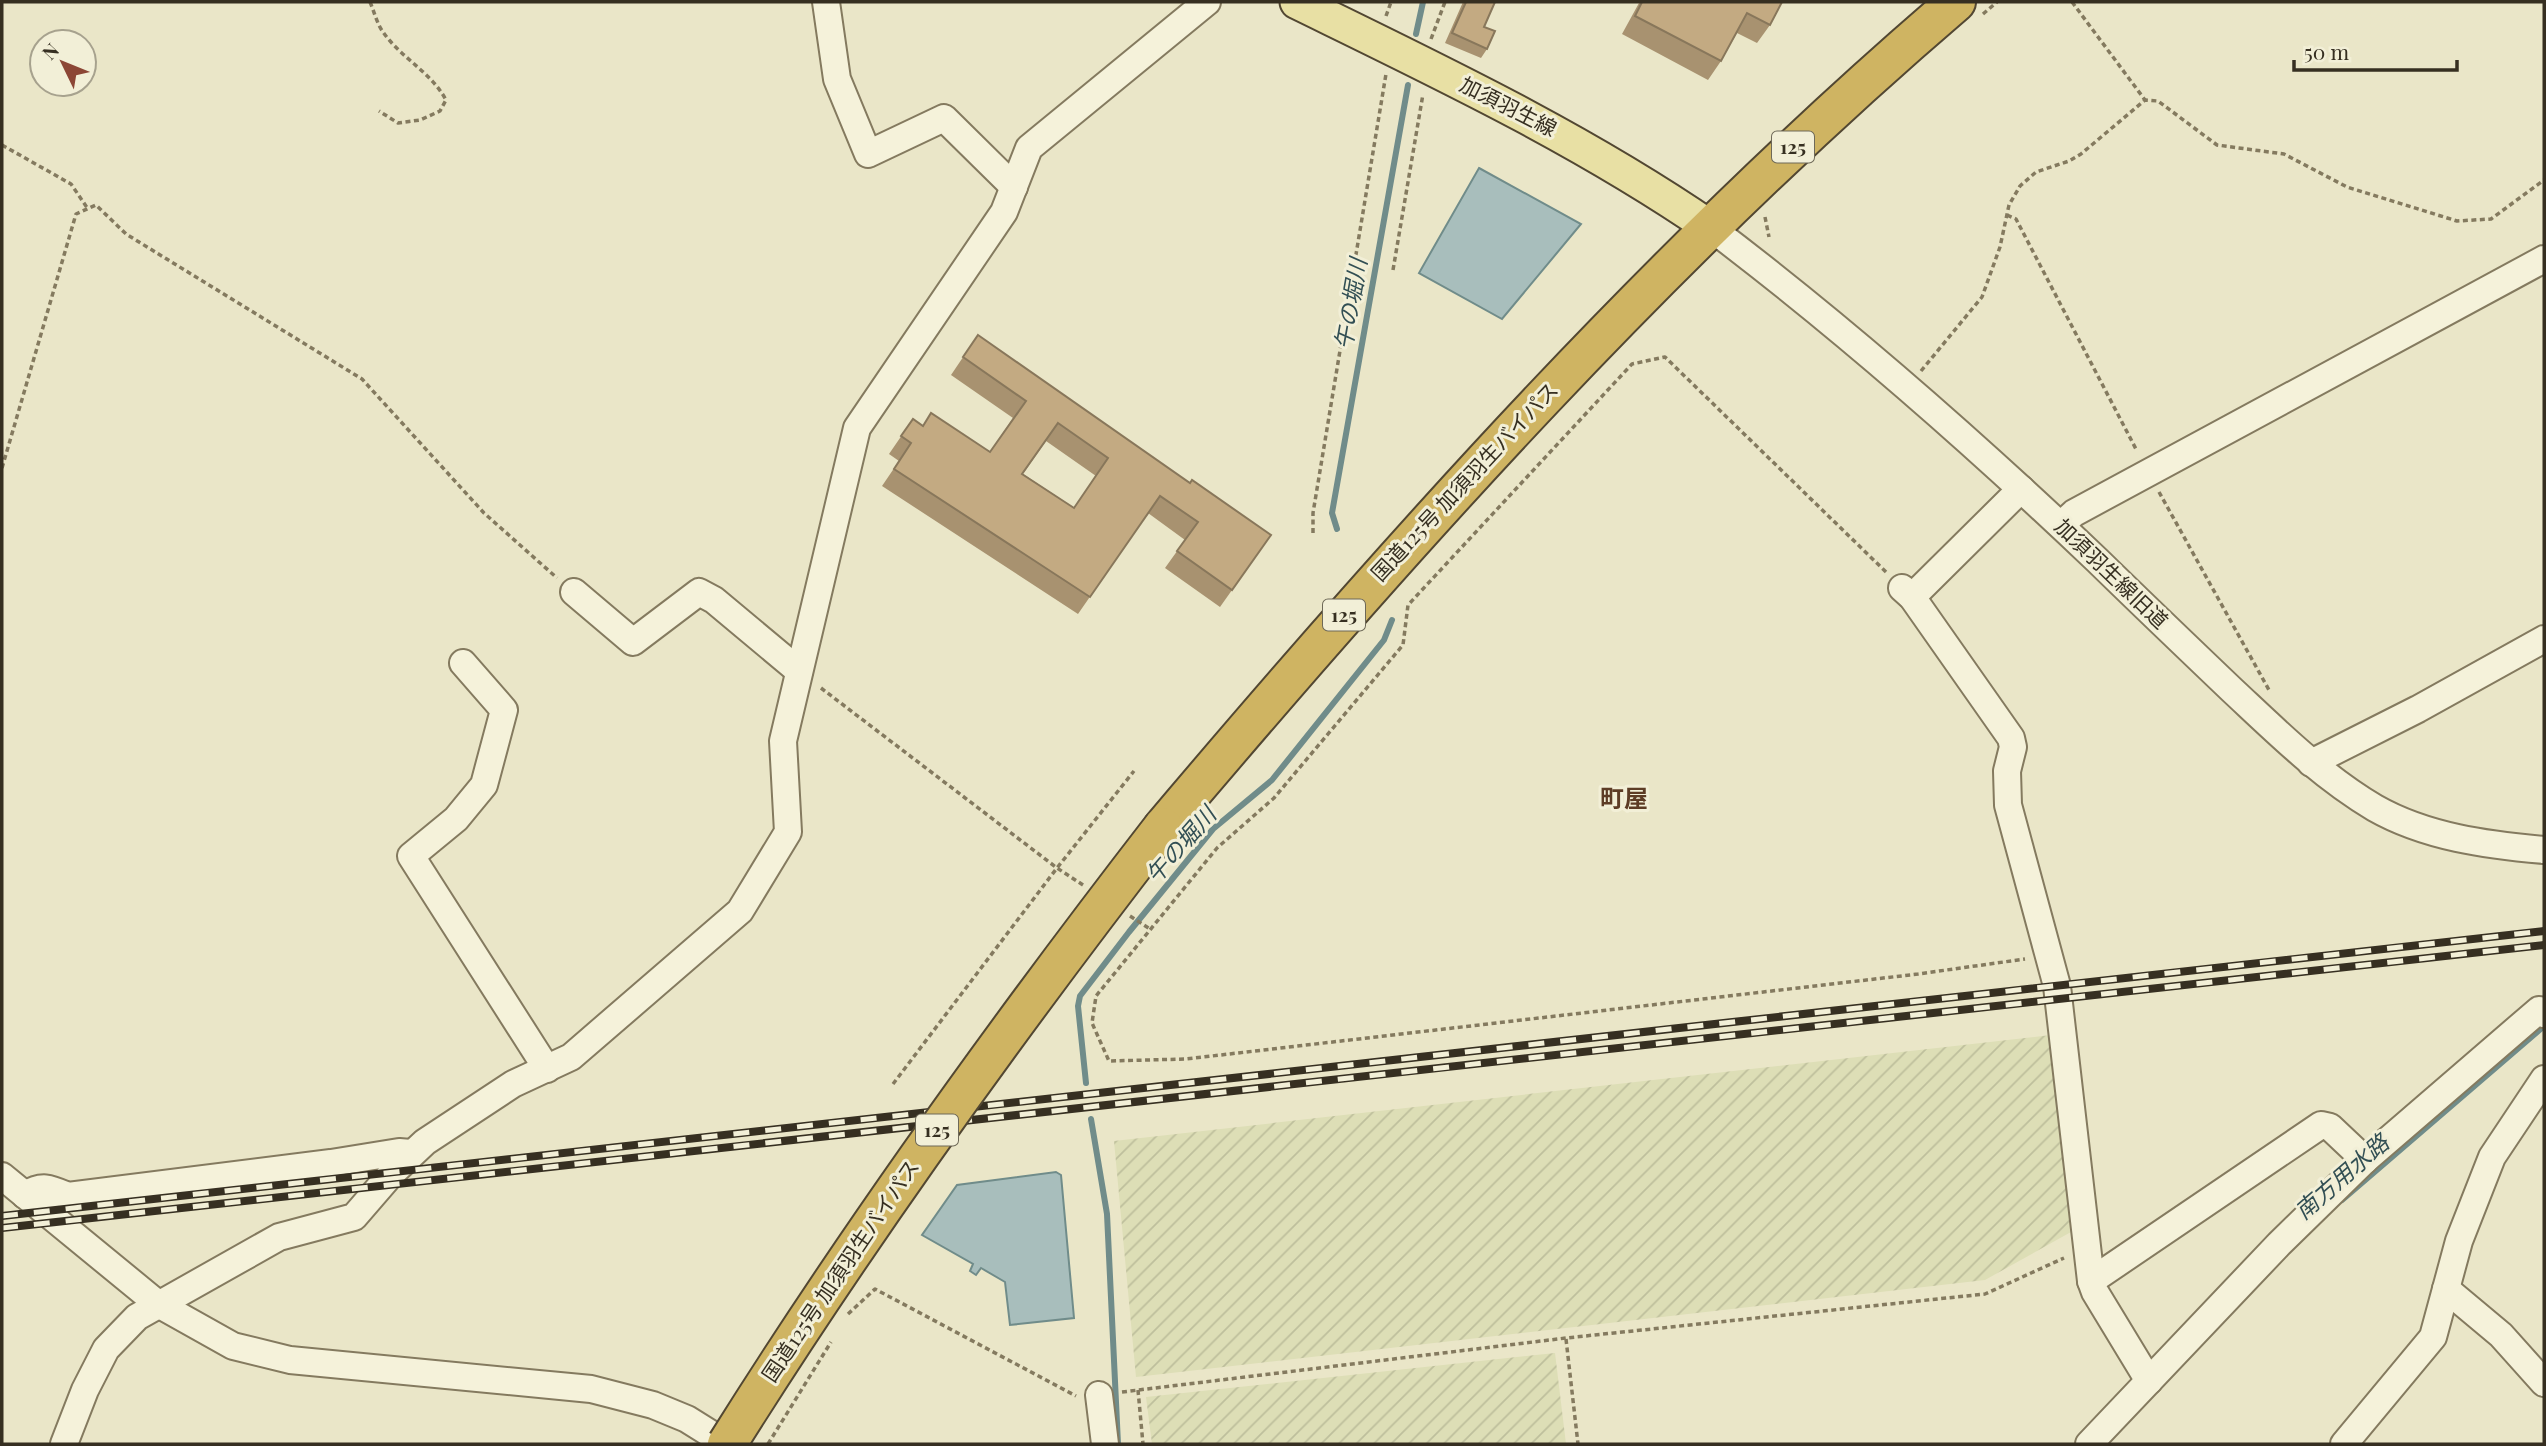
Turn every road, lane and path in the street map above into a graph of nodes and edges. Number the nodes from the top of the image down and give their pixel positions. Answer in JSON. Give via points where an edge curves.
{"nodes":[{"id":1,"x":370,"y":2,"type":"edge"},
{"id":2,"x":826,"y":2,"type":"edge"},
{"id":3,"x":1207,"y":2,"type":"edge"},
{"id":4,"x":1297,"y":2,"type":"edge"},
{"id":5,"x":1446,"y":2,"type":"edge"},
{"id":6,"x":1933,"y":2,"type":"edge"},
{"id":7,"x":1956,"y":2,"type":"edge"},
{"id":8,"x":2072,"y":2,"type":"edge"},
{"id":9,"x":1394,"y":49,"type":"junction"},
{"id":10,"x":1430,"y":66,"type":"junction"},
{"id":11,"x":1879,"y":68,"type":"junction"},
{"id":12,"x":2145,"y":100,"type":"junction"},
{"id":13,"x":379,"y":111,"type":"dead end"},
{"id":14,"x":2,"y":145,"type":"edge"},
{"id":15,"x":2544,"y":180,"type":"edge"},
{"id":16,"x":1014,"y":187,"type":"junction"},
{"id":17,"x":88,"y":209,"type":"junction"},
{"id":18,"x":1711,"y":228,"type":"junction"},
{"id":19,"x":2544,"y":259,"type":"edge"},
{"id":20,"x":1393,"y":270,"type":"dead end"},
{"id":21,"x":1908,"y":386,"type":"junction"},
{"id":22,"x":2,"y":468,"type":"edge"},
{"id":23,"x":2021,"y":489,"type":"junction"},
{"id":24,"x":2060,"y":525,"type":"junction"},
{"id":25,"x":1313,"y":533,"type":"dead end"},
{"id":26,"x":574,"y":592,"type":"joint"},
{"id":27,"x":1907,"y":593,"type":"junction"},
{"id":28,"x":2544,"y":639,"type":"edge"},
{"id":29,"x":463,"y":663,"type":"dead end"},
{"id":30,"x":799,"y":671,"type":"junction"},
{"id":31,"x":2311,"y":762,"type":"junction"},
{"id":32,"x":1134,"y":771,"type":"dead end"},
{"id":33,"x":2544,"y":850,"type":"edge"},
{"id":34,"x":1057,"y":868,"type":"junction"},
{"id":35,"x":1092,"y":891,"type":"dead end"},
{"id":36,"x":1127,"y":914,"type":"dead end"},
{"id":37,"x":1150,"y":929,"type":"junction"},
{"id":38,"x":2050,"y":956,"type":"junction"},
{"id":39,"x":2544,"y":1014,"type":"edge"},
{"id":40,"x":547,"y":1069,"type":"junction"},
{"id":41,"x":2544,"y":1079,"type":"edge"},
{"id":42,"x":893,"y":1084,"type":"dead end"},
{"id":43,"x":411,"y":1153,"type":"junction"},
{"id":44,"x":2365,"y":1160,"type":"junction"},
{"id":45,"x":2,"y":1176,"type":"edge"},
{"id":46,"x":25,"y":1195,"type":"junction"},
{"id":47,"x":2086,"y":1248,"type":"junction"},
{"id":48,"x":2091,"y":1281,"type":"junction"},
{"id":49,"x":2446,"y":1289,"type":"junction"},
{"id":50,"x":158,"y":1304,"type":"junction"},
{"id":51,"x":848,"y":1315,"type":"dead end"},
{"id":52,"x":1566,"y":1338,"type":"junction"},
{"id":53,"x":833,"y":1339,"type":"dead end"},
{"id":54,"x":2149,"y":1381,"type":"junction"},
{"id":55,"x":2544,"y":1383,"type":"edge"},
{"id":56,"x":1138,"y":1390,"type":"junction"},
{"id":57,"x":1099,"y":1395,"type":"junction"},
{"id":58,"x":64,"y":1444,"type":"edge"},
{"id":59,"x":727,"y":1444,"type":"edge"},
{"id":60,"x":768,"y":1444,"type":"edge"},
{"id":61,"x":1105,"y":1444,"type":"edge"},
{"id":62,"x":1143,"y":1444,"type":"edge"},
{"id":63,"x":1578,"y":1444,"type":"edge"},
{"id":64,"x":2089,"y":1444,"type":"edge"},
{"id":65,"x":2344,"y":1444,"type":"edge"}],
"edges":[{"from":1,"to":13,"type":"path","via":[[382,31],[438,86],[446,100],[440,111],[419,120],[398,123]]},
{"from":2,"to":16,"type":"street","via":[[837,79],[868,154],[944,118]]},
{"from":3,"to":16,"type":"street","via":[[1029,148]]},
{"from":4,"to":9,"type":"main road","name":"加須羽生線"},
{"from":5,"to":10,"type":"path","via":[[1428,47]]},
{"from":6,"to":11,"type":"highway","name":"国道125号 加須羽生バイパス","via":[[1912,22]]},
{"from":7,"to":11,"type":"highway","name":"国道125号 加須羽生バイパス","number":"125"},
{"from":8,"to":12,"type":"path"},
{"from":9,"to":10,"type":"main road","name":"加須羽生線"},
{"from":9,"to":25,"type":"path","via":[[1311,523]]},
{"from":10,"to":18,"type":"main road","name":"加須羽生線","via":[[1581,145]]},
{"from":10,"to":20,"type":"path"},
{"from":11,"to":18,"type":"highway","name":"国道125号 加須羽生バイパス","number":"125"},
{"from":12,"to":15,"type":"path","via":[[2158,101],[2217,145],[2284,154],[2347,187],[2457,221],[2491,219]]},
{"from":12,"to":21,"type":"path","via":[[2081,154],[2036,173],[2020,186],[2009,205],[1982,297]]},
{"from":14,"to":17,"type":"path","via":[[71,184]]},
{"from":16,"to":30,"type":"street","via":[[1004,212],[857,428]]},
{"from":17,"to":22,"type":"path","via":[[76,214]]},
{"from":17,"to":26,"type":"path","via":[[96,205],[126,234],[362,379],[484,513]]},
{"from":18,"to":21,"type":"street","name":"加須羽生線旧道"},
{"from":18,"to":59,"type":"highway","name":"国道125号 加須羽生バイパス","number":"125","bridge":true,"via":[[1437,510],[1163,827],[903,1177]]},
{"from":19,"to":24,"type":"street","via":[[2074,513]]},
{"from":21,"to":23,"type":"street","name":"加須羽生線旧道"},
{"from":23,"to":24,"type":"street","name":"加須羽生線旧道"},
{"from":23,"to":27,"type":"street"},
{"from":24,"to":31,"type":"street","name":"加須羽生線旧道"},
{"from":26,"to":30,"type":"street","via":[[633,642],[699,592]]},
{"from":27,"to":37,"type":"path","via":[[1665,357],[1632,364],[1408,605],[1403,645],[1274,798],[1217,848]]},
{"from":27,"to":38,"type":"street","via":[[2011,738],[2008,805]]},
{"from":28,"to":31,"type":"street"},
{"from":29,"to":40,"type":"street","via":[[504,710],[484,785],[456,819],[411,856]]},
{"from":30,"to":34,"type":"path"},
{"from":30,"to":40,"type":"street","via":[[783,741],[788,832],[740,911],[571,1057]]},
{"from":31,"to":33,"type":"street","name":"加須羽生線旧道","via":[[2378,809],[2417,826],[2497,846]]},
{"from":32,"to":34,"type":"path"},
{"from":34,"to":35,"type":"path"},
{"from":34,"to":42,"type":"path"},
{"from":36,"to":37,"type":"path"},
{"from":37,"to":38,"type":"path","via":[[1096,996],[1092,1023],[1109,1061],[1186,1059]]},
{"from":38,"to":47,"type":"street","via":[[2062,1016]]},
{"from":39,"to":44,"type":"street","via":[[2539,1010]]},
{"from":40,"to":43,"type":"street","via":[[513,1084]]},
{"from":41,"to":49,"type":"street","via":[[2492,1157],[2459,1241]]},
{"from":43,"to":46,"type":"street","via":[[68,1196],[36,1188]]},
{"from":43,"to":50,"type":"street","via":[[354,1217],[279,1237]]},
{"from":44,"to":48,"type":"street","via":[[2330,1127],[2321,1125]]},
{"from":44,"to":54,"type":"street"},
{"from":45,"to":46,"type":"street"},
{"from":46,"to":50,"type":"street"},
{"from":47,"to":48,"type":"street"},
{"from":47,"to":52,"type":"path","via":[[1985,1294]]},
{"from":48,"to":54,"type":"street"},
{"from":49,"to":55,"type":"street","via":[[2501,1335]]},
{"from":49,"to":65,"type":"street","via":[[2433,1337]]},
{"from":50,"to":58,"type":"street","via":[[137,1317],[106,1349]]},
{"from":50,"to":59,"type":"street","via":[[233,1346],[290,1360],[592,1390],[676,1414]]},
{"from":51,"to":57,"type":"path","via":[[875,1289],[1077,1397]]},
{"from":52,"to":56,"type":"path"},
{"from":52,"to":63,"type":"path"},
{"from":53,"to":60,"type":"path"},
{"from":54,"to":64,"type":"street"},
{"from":56,"to":57,"type":"path"},
{"from":56,"to":62,"type":"path"},
{"from":57,"to":61,"type":"street"}]}
